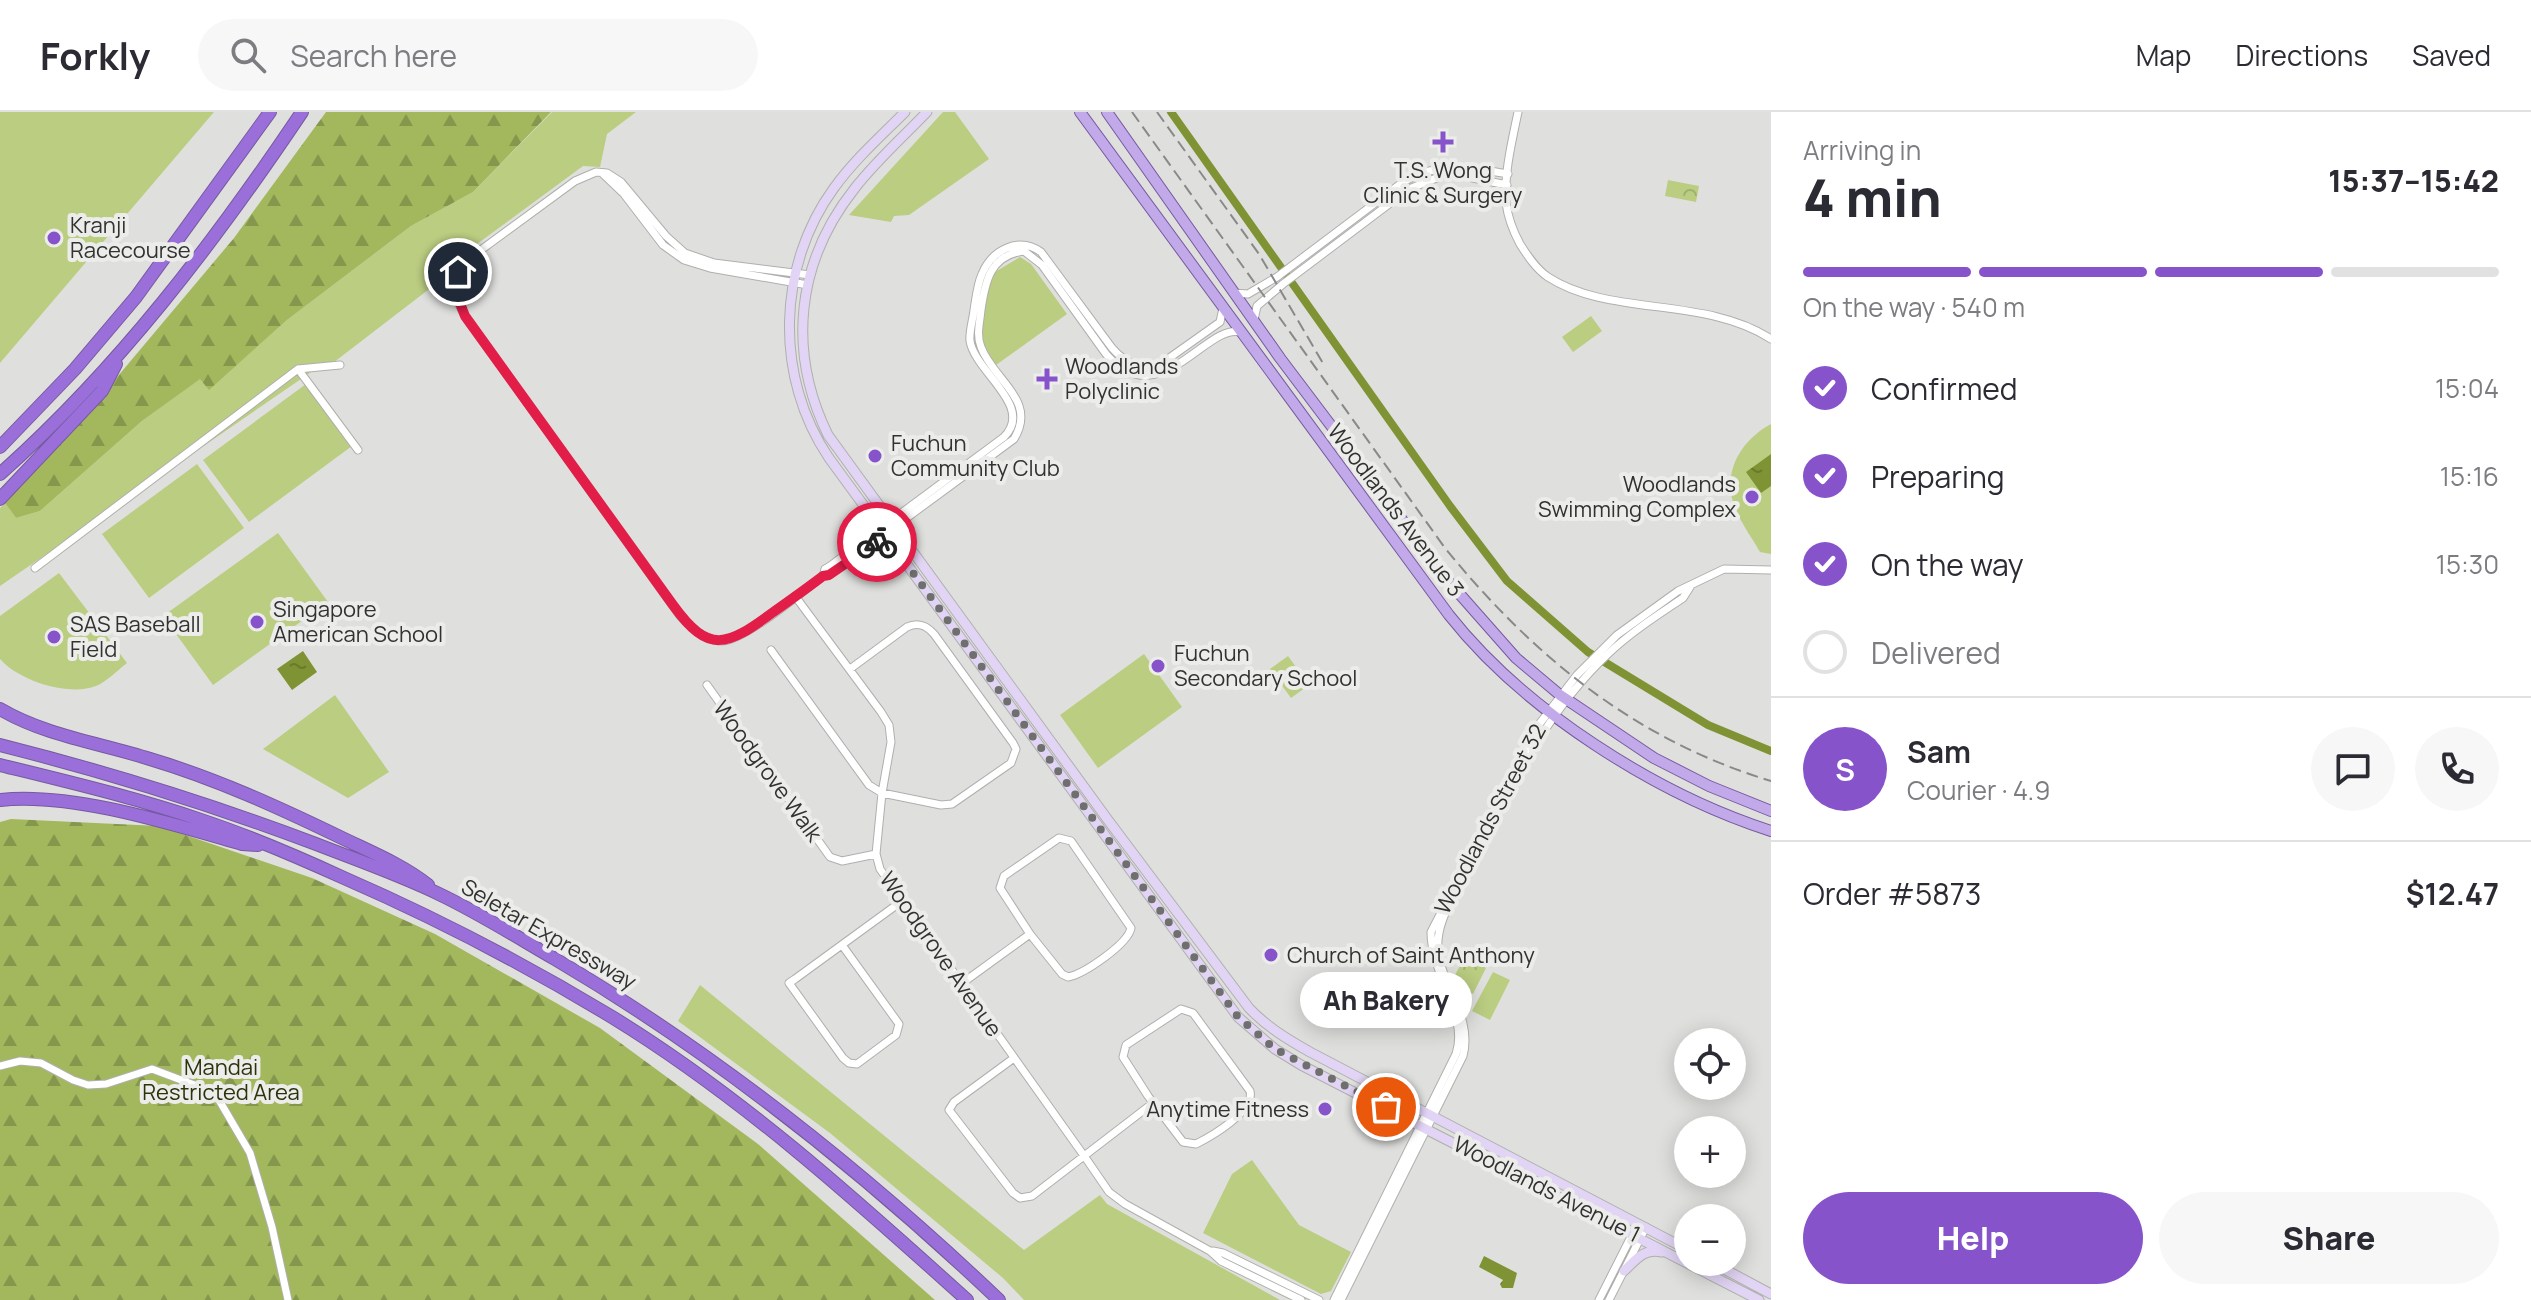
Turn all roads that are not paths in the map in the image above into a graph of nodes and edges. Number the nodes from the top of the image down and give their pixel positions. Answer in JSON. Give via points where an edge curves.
{"nodes":[{"id":1,"x":270,"y":112,"type":"edge"},
{"id":2,"x":302,"y":112,"type":"edge"},
{"id":3,"x":308,"y":112,"type":"edge"},
{"id":4,"x":905,"y":112,"type":"edge"},
{"id":5,"x":927,"y":112,"type":"edge"},
{"id":6,"x":1080,"y":112,"type":"edge"},
{"id":7,"x":1107,"y":112,"type":"edge"},
{"id":8,"x":1518,"y":112,"type":"edge"},
{"id":9,"x":1508,"y":174,"type":"junction"},
{"id":10,"x":1507,"y":185,"type":"junction"},
{"id":11,"x":252,"y":186,"type":"junction"},
{"id":12,"x":794,"y":278,"type":"junction"},
{"id":13,"x":809,"y":280,"type":"junction"},
{"id":14,"x":1280,"y":281,"type":"junction"},
{"id":15,"x":1233,"y":293,"type":"junction"},
{"id":16,"x":1223,"y":308,"type":"junction"},
{"id":17,"x":1254,"y":320,"type":"junction"},
{"id":18,"x":1240,"y":332,"type":"junction"},
{"id":19,"x":1771,"y":339,"type":"edge"},
{"id":20,"x":118,"y":357,"type":"junction"},
{"id":21,"x":340,"y":365,"type":"dead end"},
{"id":22,"x":298,"y":369,"type":"junction"},
{"id":23,"x":33,"y":411,"type":"junction"},
{"id":24,"x":0,"y":434,"type":"edge"},
{"id":25,"x":0,"y":447,"type":"edge"},
{"id":26,"x":358,"y":450,"type":"dead end"},
{"id":27,"x":0,"y":474,"type":"edge"},
{"id":28,"x":0,"y":499,"type":"edge"},
{"id":29,"x":892,"y":525,"type":"junction"},
{"id":30,"x":883,"y":532,"type":"junction"},
{"id":31,"x":35,"y":568,"type":"dead end"},
{"id":32,"x":1771,"y":570,"type":"edge"},
{"id":33,"x":795,"y":596,"type":"junction"},
{"id":34,"x":771,"y":650,"type":"dead end"},
{"id":35,"x":850,"y":669,"type":"junction"},
{"id":36,"x":707,"y":685,"type":"dead end"},
{"id":37,"x":1564,"y":694,"type":"junction"},
{"id":38,"x":0,"y":709,"type":"edge"},
{"id":39,"x":1550,"y":714,"type":"junction"},
{"id":40,"x":0,"y":745,"type":"edge"},
{"id":41,"x":0,"y":765,"type":"edge"},
{"id":42,"x":882,"y":793,"type":"junction"},
{"id":43,"x":0,"y":800,"type":"edge"},
{"id":44,"x":1771,"y":811,"type":"edge"},
{"id":45,"x":1771,"y":831,"type":"edge"},
{"id":46,"x":273,"y":846,"type":"junction"},
{"id":47,"x":876,"y":854,"type":"junction"},
{"id":48,"x":439,"y":894,"type":"junction"},
{"id":49,"x":902,"y":901,"type":"junction"},
{"id":50,"x":1030,"y":934,"type":"junction"},
{"id":51,"x":842,"y":945,"type":"junction"},
{"id":52,"x":961,"y":984,"type":"junction"},
{"id":53,"x":1014,"y":1058,"type":"junction"},
{"id":54,"x":0,"y":1066,"type":"edge"},
{"id":55,"x":1153,"y":1103,"type":"junction"},
{"id":56,"x":1430,"y":1113,"type":"junction"},
{"id":57,"x":1423,"y":1126,"type":"junction"},
{"id":58,"x":1084,"y":1156,"type":"junction"},
{"id":59,"x":1642,"y":1225,"type":"junction"},
{"id":60,"x":1637,"y":1236,"type":"junction"},
{"id":61,"x":1674,"y":1242,"type":"edge"},
{"id":62,"x":1363,"y":1246,"type":"junction"},
{"id":63,"x":1210,"y":1251,"type":"junction"},
{"id":64,"x":1669,"y":1252,"type":"junction"},
{"id":65,"x":1624,"y":1271,"type":"junction"},
{"id":66,"x":1737,"y":1276,"type":"edge"},
{"id":67,"x":1771,"y":1294,"type":"edge"},
{"id":68,"x":288,"y":1300,"type":"edge"},
{"id":69,"x":967,"y":1300,"type":"edge"},
{"id":70,"x":999,"y":1300,"type":"edge"},
{"id":71,"x":1301,"y":1300,"type":"edge"},
{"id":72,"x":1319,"y":1300,"type":"edge"},
{"id":73,"x":1334,"y":1300,"type":"edge"},
{"id":74,"x":1341,"y":1300,"type":"edge"},
{"id":75,"x":1599,"y":1300,"type":"edge"},
{"id":76,"x":1609,"y":1300,"type":"edge"},
{"id":77,"x":1759,"y":1300,"type":"edge"}],
"edges":[{"from":1,"to":23,"type":"highway","via":[[136,297]]},
{"from":2,"to":11,"type":"highway"},
{"from":3,"to":11,"type":"highway"},
{"from":4,"to":12,"type":"main road","name":"Woodlands Avenue 1","via":[[826,199],[804,238]]},
{"from":5,"to":13,"type":"main road","name":"Woodlands Avenue 1","via":[[841,205],[819,246]]},
{"from":6,"to":16,"type":"main road","name":"Woodlands Avenue 3"},
{"from":7,"to":15,"type":"main road","name":"Woodlands Avenue 3"},
{"from":8,"to":9,"type":"street"},
{"from":9,"to":10,"type":"street"},
{"from":9,"to":14,"type":"street","via":[[1442,167],[1420,173],[1297,262]]},
{"from":10,"to":14,"type":"street","via":[[1463,176],[1426,180]]},
{"from":10,"to":19,"type":"street","via":[[1512,227],[1547,277],[1599,297],[1748,326]]},
{"from":11,"to":20,"type":"highway"},
{"from":12,"to":13,"type":"street"},
{"from":12,"to":30,"type":"main road","name":"Woodlands Avenue 1","via":[[789,329],[803,407],[819,443]]},
{"from":12,"to":33,"type":"street","via":[[685,253],[616,177],[590,173],[470,258],[455,279],[457,301],[696,632],[719,641],[733,639]]},
{"from":13,"to":29,"type":"main road","name":"Woodlands Avenue 1","via":[[802,344],[812,396],[828,435]]},
{"from":14,"to":15,"type":"street","via":[[1248,294]]},
{"from":14,"to":17,"type":"street","via":[[1257,306]]},
{"from":15,"to":17,"type":"main road","name":"Woodlands Avenue 3"},
{"from":16,"to":18,"type":"main road","name":"Woodlands Avenue 3"},
{"from":16,"to":29,"type":"street","via":[[1220,322],[1165,361],[1142,368],[1112,348],[1041,252],[1020,244],[999,252],[979,281],[970,339],[975,355],[1010,405],[1012,427]]},
{"from":17,"to":37,"type":"main road","name":"Woodlands Avenue 3","via":[[1449,582],[1516,658]]},
{"from":18,"to":29,"type":"street","via":[[1226,332],[1168,370],[1137,374],[1115,365],[1032,256],[1024,251],[1011,255],[989,272],[978,335],[984,354],[1018,403],[1021,425],[1009,444]]},
{"from":18,"to":39,"type":"main road","name":"Woodlands Avenue 3","via":[[1459,628],[1499,672]]},
{"from":20,"to":27,"type":"highway"},
{"from":20,"to":28,"type":"highway","via":[[102,391]]},
{"from":21,"to":22,"type":"street"},
{"from":22,"to":26,"type":"street"},
{"from":22,"to":31,"type":"street"},
{"from":23,"to":24,"type":"highway"},
{"from":23,"to":25,"type":"highway"},
{"from":29,"to":30,"type":"street"},
{"from":29,"to":56,"type":"main road","name":"Woodlands Avenue 1","via":[[1249,1008],[1280,1035]]},
{"from":30,"to":33,"type":"street","via":[[825,569]]},
{"from":30,"to":57,"type":"main road","name":"Woodlands Avenue 1","via":[[1238,1017],[1275,1049]]},
{"from":32,"to":37,"type":"street","name":"Woodlands Street 32","via":[[1724,569],[1678,591],[1644,614]]},
{"from":33,"to":35,"type":"street","name":"Woodgrove Avenue"},
{"from":34,"to":42,"type":"street","via":[[857,770]]},
{"from":35,"to":42,"type":"street","name":"Woodgrove Avenue","via":[[891,735]]},
{"from":35,"to":42,"type":"street","via":[[907,627],[925,626],[1016,749],[1011,763],[952,804]]},
{"from":36,"to":47,"type":"street","name":"Woodgrove Walk","via":[[830,857],[842,861]]},
{"from":37,"to":39,"type":"street","name":"Woodlands Street 32"},
{"from":37,"to":44,"type":"main road","via":[[1654,758]]},
{"from":38,"to":48,"type":"highway","via":[[35,727],[219,782],[414,874]]},
{"from":39,"to":45,"type":"main road","name":"Woodlands Avenue 3","via":[[1640,771]]},
{"from":39,"to":56,"type":"street","name":"Woodlands Street 32","via":[[1439,932],[1438,955],[1466,1043]]},
{"from":40,"to":48,"type":"highway","name":"Seletar Expressway","via":[[265,825]]},
{"from":41,"to":46,"type":"highway","via":[[126,796]]},
{"from":42,"to":47,"type":"street","name":"Woodgrove Avenue"},
{"from":43,"to":46,"type":"highway","via":[[28,797],[82,804],[242,844]]},
{"from":46,"to":69,"type":"highway","name":"Seletar Expressway","via":[[424,913],[614,1018],[802,1155]]},
{"from":47,"to":49,"type":"street","name":"Woodgrove Avenue"},
{"from":48,"to":70,"type":"highway","name":"Seletar Expressway","via":[[626,1001],[719,1064],[907,1215]]},
{"from":49,"to":51,"type":"street"},
{"from":49,"to":52,"type":"street","name":"Woodgrove Avenue"},
{"from":50,"to":50,"type":"street","via":[[1002,894],[1001,882],[1053,840],[1071,841],[1129,923],[1130,934],[1078,975],[1068,977]]},
{"from":50,"to":52,"type":"street"},
{"from":51,"to":51,"type":"street","via":[[899,1024],[896,1035],[857,1064],[843,1058],[789,983]]},
{"from":52,"to":53,"type":"street","name":"Woodgrove Avenue"},
{"from":53,"to":58,"type":"street","name":"Woodgrove Avenue"},
{"from":53,"to":58,"type":"street","via":[[949,1110],[1020,1198],[1032,1196]]},
{"from":54,"to":68,"type":"street","via":[[41,1063],[88,1085],[152,1069],[205,1089],[219,1100],[250,1153]]},
{"from":55,"to":55,"type":"street","via":[[1125,1064],[1123,1052],[1176,1010],[1188,1010],[1250,1091],[1250,1103],[1201,1142],[1190,1144]]},
{"from":55,"to":58,"type":"street"},
{"from":56,"to":57,"type":"street","name":"Woodlands Street 32"},
{"from":56,"to":59,"type":"main road","name":"Woodlands Avenue 1"},
{"from":57,"to":60,"type":"main road","name":"Woodlands Avenue 1"},
{"from":57,"to":62,"type":"street","name":"Woodlands Street 32"},
{"from":58,"to":63,"type":"street","name":"Woodgrove Avenue","via":[[1109,1192]]},
{"from":59,"to":60,"type":"street"},
{"from":59,"to":61,"type":"main road","name":"Woodlands Avenue 1"},
{"from":60,"to":64,"type":"main road","name":"Woodlands Avenue 1"},
{"from":60,"to":65,"type":"street"},
{"from":60,"to":75,"type":"street"},
{"from":62,"to":73,"type":"street"},
{"from":62,"to":74,"type":"street"},
{"from":63,"to":71,"type":"street","name":"Woodgrove Avenue"},
{"from":63,"to":72,"type":"street","name":"Woodgrove Avenue"},
{"from":64,"to":65,"type":"main road","via":[[1641,1254]]},
{"from":64,"to":77,"type":"main road","name":"Woodlands Avenue 1"},
{"from":65,"to":76,"type":"street"},
{"from":66,"to":67,"type":"main road"}]}
